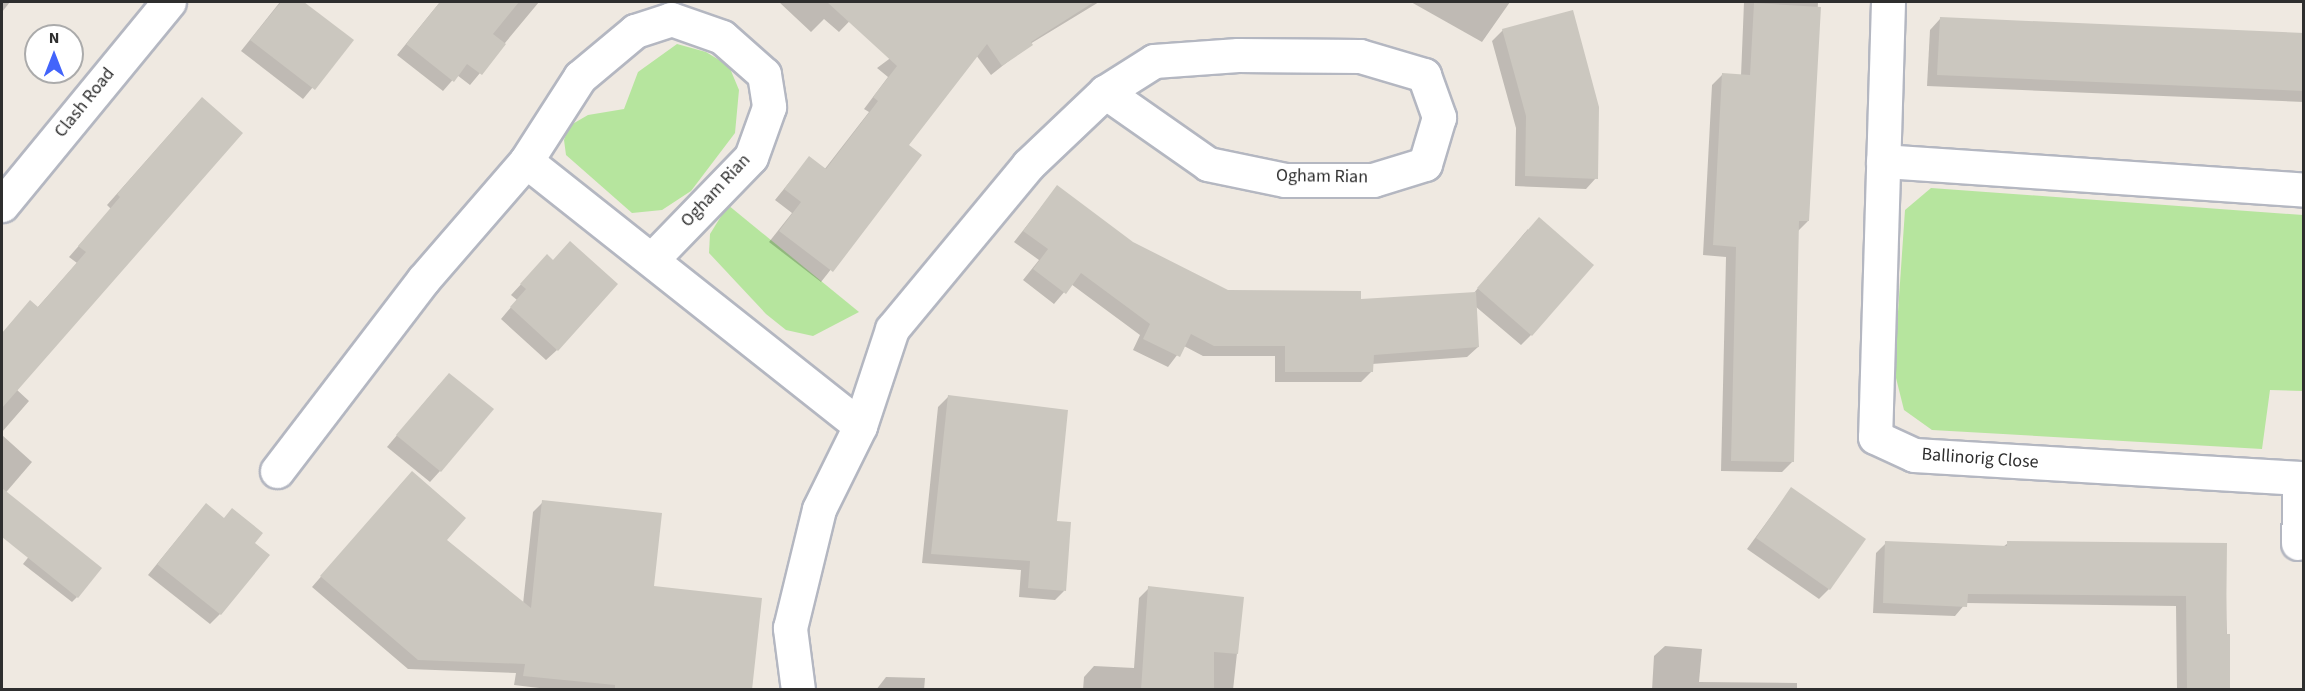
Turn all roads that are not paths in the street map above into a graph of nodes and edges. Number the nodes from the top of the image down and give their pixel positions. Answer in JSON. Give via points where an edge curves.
{"nodes":[{"id":1,"x":169,"y":2,"type":"edge"},
{"id":2,"x":1888,"y":2,"type":"edge"},
{"id":3,"x":1105,"y":92,"type":"junction"},
{"id":4,"x":526,"y":161,"type":"junction"},
{"id":5,"x":1883,"y":161,"type":"junction"},
{"id":6,"x":2304,"y":190,"type":"edge"},
{"id":7,"x":2,"y":205,"type":"edge"},
{"id":8,"x":652,"y":259,"type":"junction"},
{"id":9,"x":861,"y":426,"type":"junction"},
{"id":10,"x":277,"y":471,"type":"dead end"},
{"id":11,"x":2298,"y":543,"type":"dead end"},
{"id":12,"x":798,"y":690,"type":"edge"}],
"edges":[{"from":1,"to":7,"type":"street","name":"Clash Road"},
{"from":2,"to":5,"type":"street","name":"Ballinorig Close"},
{"from":3,"to":3,"type":"street","name":"Ogham Rian","via":[[1154,61],[1238,55],[1360,56],[1424,75],[1440,117],[1425,164],[1373,180],[1285,180],[1208,164]]},
{"from":3,"to":9,"type":"street","name":"Ogham Rian","via":[[1028,165],[892,329]]},
{"from":4,"to":8,"type":"street"},
{"from":4,"to":8,"type":"street","name":"Ogham Rian","via":[[580,77],[635,31],[670,19],[722,37],[764,74],[769,107],[751,157]]},
{"from":4,"to":10,"type":"street","name":"Ogham Rian","via":[[423,280]]},
{"from":5,"to":6,"type":"street"},
{"from":5,"to":11,"type":"street","name":"Ballinorig Close","via":[[1875,437],[1914,455],[2300,478]]},
{"from":8,"to":9,"type":"street"},
{"from":9,"to":12,"type":"street","name":"Ogham Rian","via":[[819,509],[790,628]]}]}
